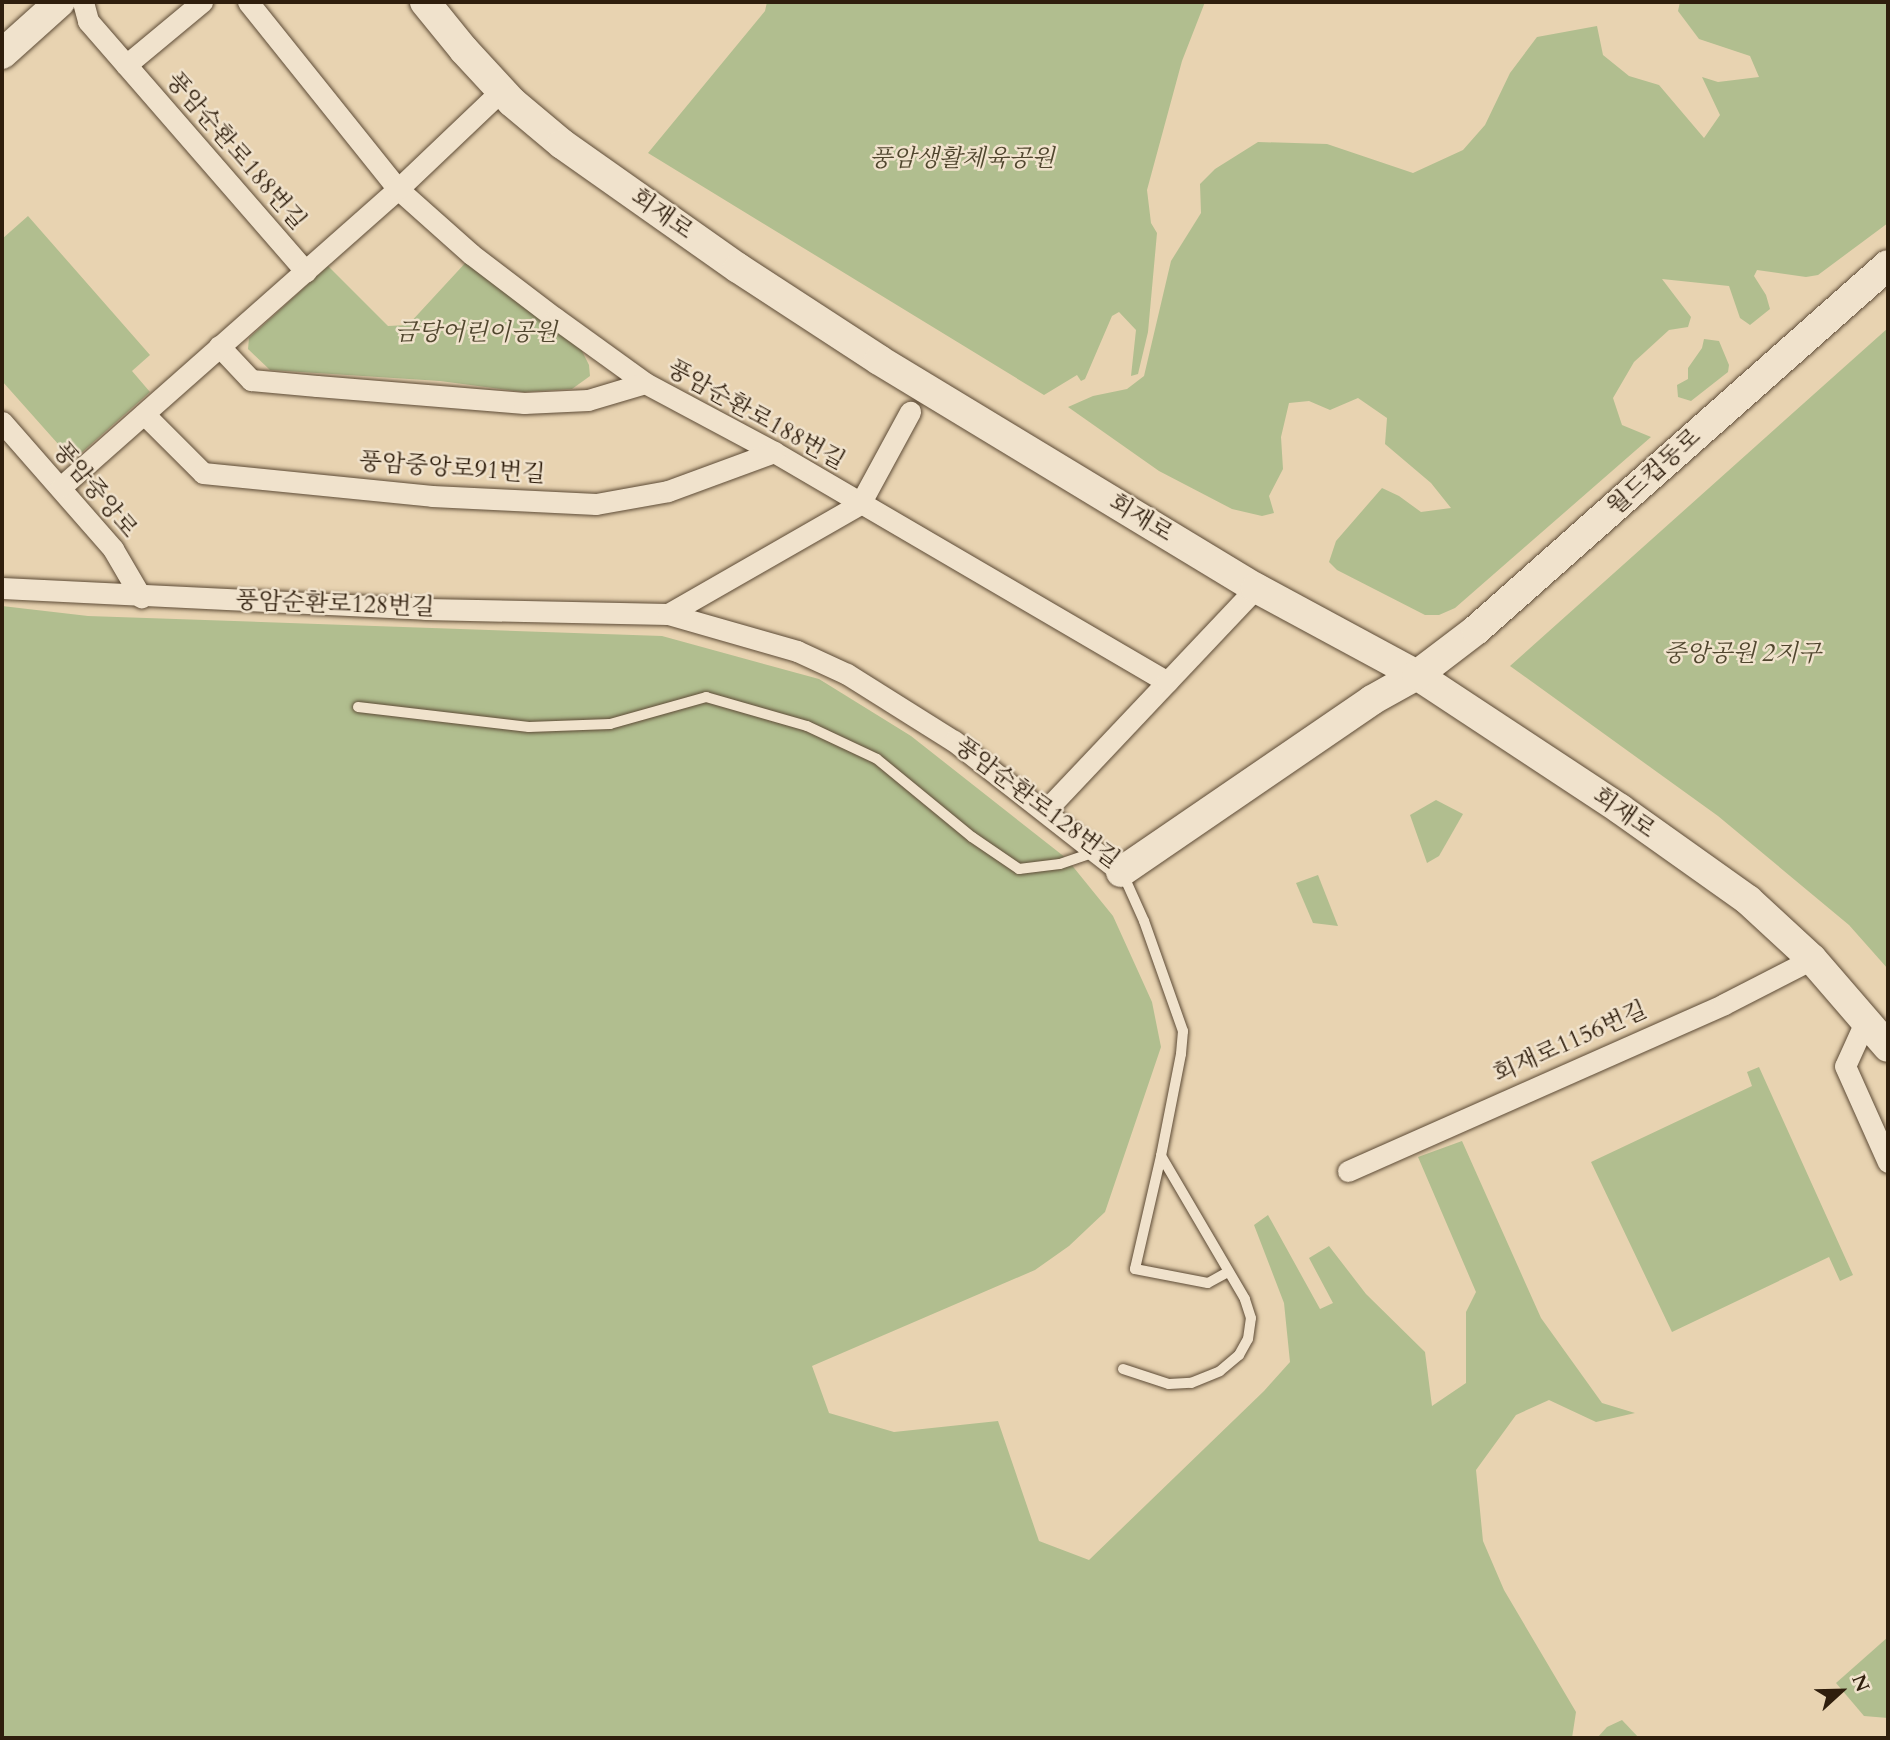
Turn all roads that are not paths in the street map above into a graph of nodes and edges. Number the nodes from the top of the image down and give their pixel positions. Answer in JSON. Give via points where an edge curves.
{"nodes":[{"id":1,"x":60,"y":2,"type":"edge"},
{"id":2,"x":83,"y":2,"type":"edge"},
{"id":3,"x":202,"y":2,"type":"edge"},
{"id":4,"x":248,"y":2,"type":"edge"},
{"id":5,"x":425,"y":2,"type":"edge"},
{"id":6,"x":2,"y":54,"type":"edge"},
{"id":7,"x":126,"y":65,"type":"junction"},
{"id":8,"x":501,"y":91,"type":"junction"},
{"id":9,"x":398,"y":189,"type":"junction"},
{"id":10,"x":1888,"y":265,"type":"edge"},
{"id":11,"x":306,"y":271,"type":"junction"},
{"id":12,"x":219,"y":346,"type":"junction"},
{"id":13,"x":645,"y":383,"type":"junction"},
{"id":14,"x":910,"y":412,"type":"dead end"},
{"id":15,"x":144,"y":414,"type":"junction"},
{"id":16,"x":2,"y":422,"type":"edge"},
{"id":17,"x":774,"y":452,"type":"junction"},
{"id":18,"x":61,"y":487,"type":"junction"},
{"id":19,"x":860,"y":505,"type":"junction"},
{"id":20,"x":2,"y":588,"type":"edge"},
{"id":21,"x":1256,"y":588,"type":"junction"},
{"id":22,"x":141,"y":597,"type":"junction"},
{"id":23,"x":668,"y":614,"type":"junction"},
{"id":24,"x":1417,"y":675,"type":"junction"},
{"id":25,"x":1167,"y":682,"type":"junction"},
{"id":26,"x":358,"y":707,"type":"dead end"},
{"id":27,"x":1046,"y":810,"type":"junction"},
{"id":28,"x":1095,"y":852,"type":"junction"},
{"id":29,"x":1121,"y":872,"type":"junction"},
{"id":30,"x":1812,"y":959,"type":"junction"},
{"id":31,"x":1865,"y":1022,"type":"junction"},
{"id":32,"x":1888,"y":1047,"type":"edge"},
{"id":33,"x":1161,"y":1156,"type":"junction"},
{"id":34,"x":1888,"y":1162,"type":"edge"},
{"id":35,"x":1348,"y":1171,"type":"dead end"},
{"id":36,"x":1228,"y":1272,"type":"junction"},
{"id":37,"x":1123,"y":1368,"type":"dead end"}],
"edges":[{"from":1,"to":6,"type":"main road"},
{"from":2,"to":7,"type":"street","name":"풍암순환로188번길","via":[[88,21]]},
{"from":3,"to":7,"type":"street","name":"풍암순환로188번길"},
{"from":4,"to":9,"type":"street","name":"풍암순환로188번길"},
{"from":5,"to":8,"type":"main road","name":"회재로"},
{"from":7,"to":11,"type":"street","name":"풍암순환로188번길"},
{"from":8,"to":9,"type":"street"},
{"from":8,"to":21,"type":"main road","name":"회재로","via":[[562,144],[738,268],[879,360]]},
{"from":9,"to":11,"type":"street"},
{"from":9,"to":13,"type":"street","name":"풍암순환로188번길","via":[[471,254]]},
{"from":10,"to":24,"type":"main road","name":"월드컵동로","via":[[1476,630]]},
{"from":11,"to":12,"type":"street"},
{"from":12,"to":13,"type":"street","via":[[251,380],[317,386],[524,403],[588,400]]},
{"from":12,"to":15,"type":"street"},
{"from":13,"to":17,"type":"street","name":"풍암순환로188번길"},
{"from":14,"to":19,"type":"street"},
{"from":15,"to":17,"type":"street","name":"풍암중앙로91번길","via":[[203,473],[432,496],[596,504],[668,491]]},
{"from":15,"to":18,"type":"street"},
{"from":16,"to":18,"type":"street","name":"풍암중앙로"},
{"from":17,"to":19,"type":"street","name":"풍암순환로188번길"},
{"from":18,"to":22,"type":"street","name":"풍암중앙로","via":[[113,548]]},
{"from":19,"to":23,"type":"street"},
{"from":19,"to":25,"type":"street","name":"풍암순환로188번길"},
{"from":20,"to":22,"type":"street","name":"풍암순환로128번길"},
{"from":21,"to":24,"type":"main road","name":"회재로"},
{"from":21,"to":25,"type":"street"},
{"from":22,"to":23,"type":"street","name":"풍암순환로128번길"},
{"from":23,"to":27,"type":"street","name":"풍암순환로128번길","via":[[797,651],[847,674],[954,741]]},
{"from":24,"to":29,"type":"main road","name":"풍암순환로128번길","via":[[1371,700]]},
{"from":24,"to":30,"type":"main road","name":"회재로","via":[[1748,900]]},
{"from":25,"to":27,"type":"street"},
{"from":26,"to":28,"type":"lane","via":[[529,727],[610,724],[706,697],[807,726],[877,759],[1019,869],[1060,864]]},
{"from":27,"to":28,"type":"street","name":"풍암순환로128번길"},
{"from":28,"to":29,"type":"street","name":"풍암순환로128번길"},
{"from":29,"to":33,"type":"lane","via":[[1144,920],[1183,1031]]},
{"from":30,"to":31,"type":"main road","name":"회재로"},
{"from":30,"to":35,"type":"street","name":"회재로1156번길","via":[[1724,1004]]},
{"from":31,"to":32,"type":"main road","name":"회재로"},
{"from":31,"to":34,"type":"street","via":[[1845,1066]]},
{"from":33,"to":36,"type":"lane"},
{"from":33,"to":36,"type":"lane","via":[[1135,1269],[1208,1283]]},
{"from":36,"to":37,"type":"lane","via":[[1251,1318],[1248,1339],[1239,1355],[1220,1371],[1191,1383],[1169,1384]]}]}
